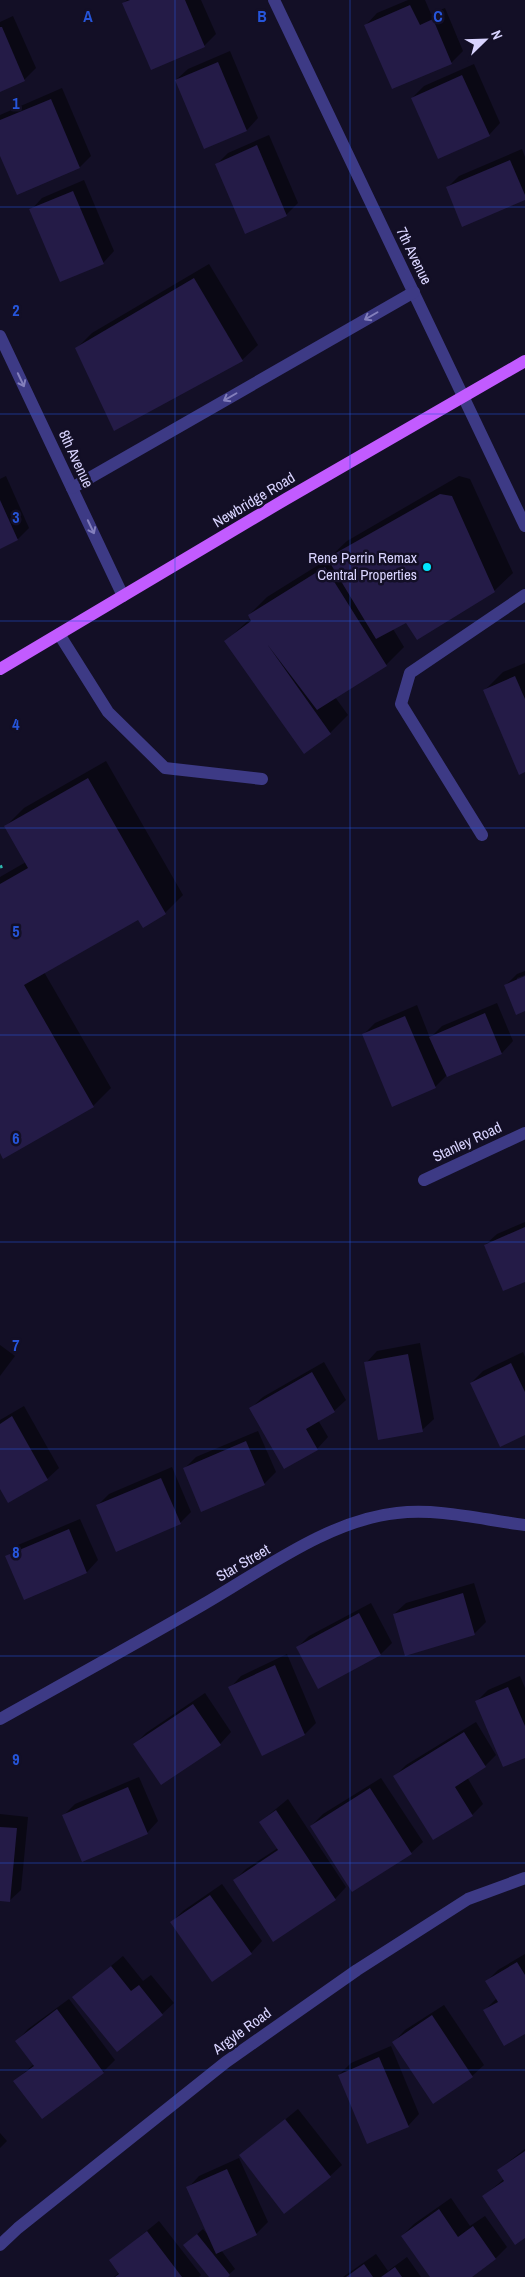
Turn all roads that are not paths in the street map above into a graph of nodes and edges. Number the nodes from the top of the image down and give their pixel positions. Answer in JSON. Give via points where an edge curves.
{"nodes":[{"id":1,"x":274,"y":0,"type":"edge"},
{"id":2,"x":414,"y":292,"type":"junction"},
{"id":3,"x":0,"y":336,"type":"edge"},
{"id":4,"x":525,"y":361,"type":"edge"},
{"id":5,"x":464,"y":397,"type":"junction"},
{"id":6,"x":72,"y":488,"type":"junction"},
{"id":7,"x":525,"y":526,"type":"edge"},
{"id":8,"x":525,"y":595,"type":"edge"},
{"id":9,"x":124,"y":596,"type":"junction"},
{"id":10,"x":59,"y":634,"type":"junction"},
{"id":11,"x":0,"y":669,"type":"edge"},
{"id":12,"x":262,"y":778,"type":"dead end"},
{"id":13,"x":482,"y":835,"type":"dead end"},
{"id":14,"x":525,"y":1132,"type":"edge"},
{"id":15,"x":424,"y":1180,"type":"dead end"},
{"id":16,"x":525,"y":1525,"type":"edge"},
{"id":17,"x":0,"y":1719,"type":"edge"},
{"id":18,"x":525,"y":1878,"type":"edge"},
{"id":19,"x":0,"y":2245,"type":"edge"}],
"edges":[{"from":1,"to":2,"type":"street","name":"7th Avenue"},
{"from":2,"to":5,"type":"street","name":"7th Avenue"},
{"from":2,"to":6,"type":"street","one_way":true},
{"from":3,"to":6,"type":"street","name":"8th Avenue","one_way":true},
{"from":4,"to":5,"type":"main road","name":"Newbridge Road"},
{"from":5,"to":7,"type":"street","name":"7th Avenue"},
{"from":5,"to":9,"type":"main road","name":"Newbridge Road"},
{"from":6,"to":9,"type":"street","name":"8th Avenue","one_way":true},
{"from":8,"to":13,"type":"street","via":[[410,673],[400,704]]},
{"from":9,"to":10,"type":"main road","name":"Newbridge Road"},
{"from":10,"to":11,"type":"main road","name":"Newbridge Road"},
{"from":10,"to":12,"type":"street","via":[[108,712],[165,768]]},
{"from":14,"to":15,"type":"street","name":"Stanley Road"},
{"from":16,"to":17,"type":"street","name":"Star Street","via":[[431,1512],[398,1513],[360,1520],[320,1537]]},
{"from":18,"to":19,"type":"street","name":"Argyle Road","via":[[468,1899],[357,1970],[226,2062]]}]}
